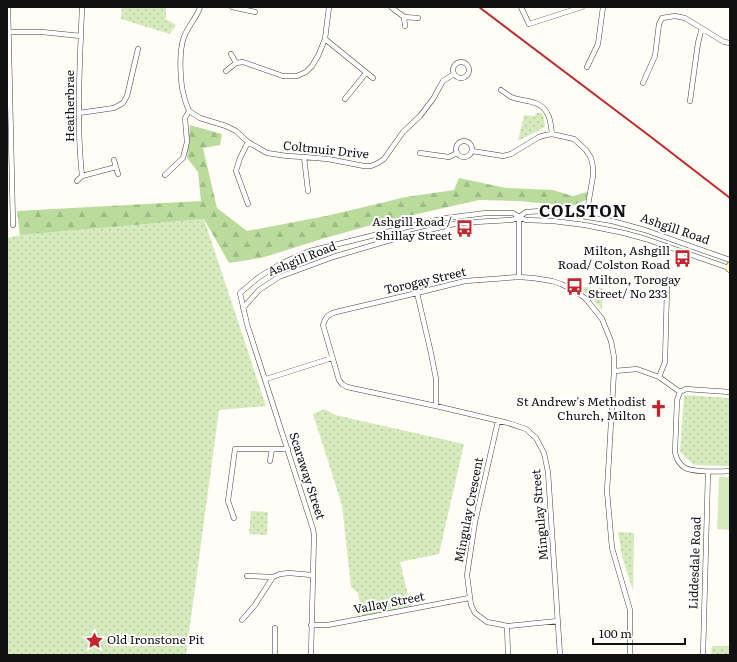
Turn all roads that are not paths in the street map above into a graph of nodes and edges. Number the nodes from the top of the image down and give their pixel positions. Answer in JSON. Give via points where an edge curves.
{"nodes":[{"id":1,"x":8,"y":7,"type":"edge"},
{"id":2,"x":82,"y":7,"type":"edge"},
{"id":3,"x":200,"y":7,"type":"edge"},
{"id":4,"x":232,"y":7,"type":"edge"},
{"id":5,"x":329,"y":7,"type":"edge"},
{"id":6,"x":392,"y":7,"type":"edge"},
{"id":7,"x":521,"y":7,"type":"edge"},
{"id":8,"x":582,"y":7,"type":"edge"},
{"id":9,"x":603,"y":7,"type":"edge"},
{"id":10,"x":255,"y":12,"type":"dead end"},
{"id":11,"x":404,"y":18,"type":"junction"},
{"id":12,"x":418,"y":18,"type":"dead end"},
{"id":13,"x":405,"y":26,"type":"dead end"},
{"id":14,"x":702,"y":29,"type":"junction"},
{"id":15,"x":8,"y":32,"type":"edge"},
{"id":16,"x":81,"y":36,"type":"junction"},
{"id":17,"x":325,"y":40,"type":"junction"},
{"id":18,"x":730,"y":43,"type":"edge"},
{"id":19,"x":132,"y":52,"type":"dead end"},
{"id":20,"x":231,"y":54,"type":"dead end"},
{"id":21,"x":236,"y":63,"type":"junction"},
{"id":22,"x":587,"y":67,"type":"dead end"},
{"id":23,"x":226,"y":71,"type":"dead end"},
{"id":24,"x":366,"y":72,"type":"junction"},
{"id":25,"x":454,"y":74,"type":"dead end"},
{"id":26,"x":374,"y":78,"type":"dead end"},
{"id":27,"x":643,"y":83,"type":"dead end"},
{"id":28,"x":501,"y":90,"type":"dead end"},
{"id":29,"x":345,"y":99,"type":"dead end"},
{"id":30,"x":690,"y":101,"type":"dead end"},
{"id":31,"x":189,"y":111,"type":"junction"},
{"id":32,"x":79,"y":113,"type":"junction"},
{"id":33,"x":552,"y":134,"type":"junction"},
{"id":34,"x":248,"y":142,"type":"junction"},
{"id":35,"x":472,"y":150,"type":"junction"},
{"id":36,"x":420,"y":153,"type":"dead end"},
{"id":37,"x":457,"y":154,"type":"junction"},
{"id":38,"x":304,"y":157,"type":"junction"},
{"id":39,"x":114,"y":160,"type":"dead end"},
{"id":40,"x":116,"y":167,"type":"junction"},
{"id":41,"x":118,"y":174,"type":"dead end"},
{"id":42,"x":165,"y":175,"type":"dead end"},
{"id":43,"x":82,"y":176,"type":"junction"},
{"id":44,"x":77,"y":180,"type":"dead end"},
{"id":45,"x":308,"y":192,"type":"dead end"},
{"id":46,"x":248,"y":204,"type":"dead end"},
{"id":47,"x":586,"y":216,"type":"junction"},
{"id":48,"x":519,"y":217,"type":"junction"},
{"id":49,"x":13,"y":225,"type":"dead end"},
{"id":50,"x":730,"y":266,"type":"edge"},
{"id":51,"x":519,"y":277,"type":"junction"},
{"id":52,"x":667,"y":288,"type":"dead end"},
{"id":53,"x":417,"y":293,"type":"junction"},
{"id":54,"x":243,"y":308,"type":"junction"},
{"id":55,"x":332,"y":358,"type":"junction"},
{"id":56,"x":614,"y":371,"type":"junction"},
{"id":57,"x":659,"y":377,"type":"junction"},
{"id":58,"x":266,"y":379,"type":"junction"},
{"id":59,"x":680,"y":392,"type":"junction"},
{"id":60,"x":730,"y":392,"type":"edge"},
{"id":61,"x":436,"y":406,"type":"junction"},
{"id":62,"x":498,"y":420,"type":"junction"},
{"id":63,"x":272,"y":449,"type":"junction"},
{"id":64,"x":288,"y":449,"type":"junction"},
{"id":65,"x":270,"y":461,"type":"dead end"},
{"id":66,"x":730,"y":471,"type":"edge"},
{"id":67,"x":708,"y":472,"type":"junction"},
{"id":68,"x":234,"y":518,"type":"dead end"},
{"id":69,"x":312,"y":575,"type":"junction"},
{"id":70,"x":247,"y":576,"type":"dead end"},
{"id":71,"x":273,"y":577,"type":"junction"},
{"id":72,"x":469,"y":598,"type":"junction"},
{"id":73,"x":242,"y":620,"type":"dead end"},
{"id":74,"x":558,"y":621,"type":"junction"},
{"id":75,"x":312,"y":625,"type":"junction"},
{"id":76,"x":507,"y":626,"type":"junction"},
{"id":77,"x":275,"y":628,"type":"dead end"},
{"id":78,"x":275,"y":655,"type":"edge"},
{"id":79,"x":311,"y":655,"type":"edge"},
{"id":80,"x":508,"y":655,"type":"edge"},
{"id":81,"x":560,"y":655,"type":"edge"},
{"id":82,"x":630,"y":655,"type":"edge"},
{"id":83,"x":703,"y":655,"type":"edge"}],
"edges":[{"from":1,"to":15,"type":"street"},
{"from":2,"to":16,"type":"street","name":"Heatherbrae"},
{"from":3,"to":31,"type":"street","via":[[183,40],[180,56],[183,96]]},
{"from":4,"to":10,"type":"street"},
{"from":5,"to":17,"type":"street"},
{"from":6,"to":11,"type":"street"},
{"from":7,"to":8,"type":"street","via":[[529,24]]},
{"from":9,"to":22,"type":"street","via":[[598,44]]},
{"from":11,"to":12,"type":"street"},
{"from":11,"to":13,"type":"street"},
{"from":14,"to":18,"type":"street"},
{"from":14,"to":27,"type":"street","via":[[680,16],[662,18],[655,56]]},
{"from":14,"to":30,"type":"street"},
{"from":15,"to":16,"type":"street"},
{"from":15,"to":49,"type":"street"},
{"from":16,"to":32,"type":"street","name":"Heatherbrae"},
{"from":17,"to":21,"type":"street","via":[[312,66],[297,76],[283,76],[246,63]]},
{"from":17,"to":24,"type":"street"},
{"from":19,"to":32,"type":"street","via":[[138,52],[123,104],[114,108]]},
{"from":20,"to":21,"type":"street"},
{"from":21,"to":23,"type":"street"},
{"from":24,"to":26,"type":"street"},
{"from":24,"to":29,"type":"street"},
{"from":25,"to":38,"type":"street","name":"Coltmuir Drive","via":[[443,81],[420,116],[403,132],[384,159],[378,163],[364,166]]},
{"from":28,"to":33,"type":"street","via":[[512,97],[543,107],[550,118]]},
{"from":31,"to":34,"type":"street","name":"Coltmuir Drive","via":[[200,118],[226,126]]},
{"from":31,"to":42,"type":"street","via":[[185,118],[187,142],[183,158]]},
{"from":32,"to":43,"type":"street","name":"Heatherbrae"},
{"from":33,"to":35,"type":"street","via":[[539,137],[502,156]]},
{"from":33,"to":47,"type":"street","via":[[574,139],[591,158],[593,176]]},
{"from":34,"to":38,"type":"street","name":"Coltmuir Drive","via":[[267,153]]},
{"from":34,"to":46,"type":"street","via":[[236,171]]},
{"from":35,"to":37,"type":"street","via":[[466,158]]},
{"from":35,"to":37,"type":"street","via":[[469,143],[461,142],[457,145]]},
{"from":36,"to":37,"type":"street","via":[[448,157]]},
{"from":38,"to":45,"type":"street"},
{"from":39,"to":40,"type":"street"},
{"from":40,"to":41,"type":"street"},
{"from":40,"to":43,"type":"street"},
{"from":43,"to":44,"type":"street"},
{"from":47,"to":48,"type":"street","name":"Ashgill Road","via":[[541,211],[526,212]]},
{"from":47,"to":50,"type":"street","name":"Ashgill Road","via":[[645,230]]},
{"from":48,"to":50,"type":"street","name":"Ashgill Road","via":[[624,233]]},
{"from":48,"to":51,"type":"street"},
{"from":48,"to":54,"type":"street","name":"Ashgill Road","via":[[512,220],[458,223],[333,257],[279,277],[259,290]]},
{"from":48,"to":54,"type":"street","name":"Ashgill Road","via":[[513,213],[497,212],[446,218],[310,251],[282,263],[240,293]]},
{"from":51,"to":53,"type":"street","name":"Torogay Street","via":[[465,280]]},
{"from":51,"to":56,"type":"street","name":"Torogay Street","via":[[552,281],[586,299],[602,319],[611,341]]},
{"from":52,"to":57,"type":"street","via":[[665,362]]},
{"from":53,"to":55,"type":"street","name":"Torogay Street","via":[[328,315],[323,325]]},
{"from":53,"to":61,"type":"street","via":[[436,379]]},
{"from":54,"to":58,"type":"street","name":"Scaraway Street"},
{"from":55,"to":58,"type":"street"},
{"from":55,"to":61,"type":"street","name":"Mingulay Street","via":[[339,380],[347,387]]},
{"from":56,"to":57,"type":"street","via":[[637,370]]},
{"from":56,"to":82,"type":"street","name":"Torogay Street","via":[[607,491],[612,548],[630,610]]},
{"from":57,"to":59,"type":"street"},
{"from":58,"to":64,"type":"street","name":"Scaraway Street"},
{"from":59,"to":60,"type":"street","via":[[686,389]]},
{"from":59,"to":67,"type":"street","via":[[677,400],[676,458],[685,468]]},
{"from":61,"to":62,"type":"street","name":"Mingulay Street"},
{"from":62,"to":72,"type":"street","name":"Mingulay Crescent","via":[[475,522],[467,575]]},
{"from":62,"to":74,"type":"street","name":"Mingulay Street","via":[[526,429],[536,438],[544,453],[548,472]]},
{"from":63,"to":64,"type":"street"},
{"from":63,"to":65,"type":"street"},
{"from":63,"to":68,"type":"street","via":[[235,449],[228,501]]},
{"from":64,"to":69,"type":"street","name":"Scaraway Street","via":[[313,529]]},
{"from":66,"to":67,"type":"street"},
{"from":67,"to":83,"type":"street","name":"Liddesdale Road"},
{"from":69,"to":71,"type":"street","via":[[289,573]]},
{"from":69,"to":75,"type":"street","name":"Scaraway Street"},
{"from":70,"to":71,"type":"street"},
{"from":71,"to":73,"type":"street"},
{"from":72,"to":75,"type":"street","name":"Vallay Street","via":[[328,625]]},
{"from":72,"to":76,"type":"street","name":"Mingulay Crescent","via":[[475,614],[487,622]]},
{"from":74,"to":76,"type":"street","name":"Mingulay Crescent"},
{"from":74,"to":81,"type":"street","name":"Mingulay Street"},
{"from":75,"to":79,"type":"street","name":"Scaraway Street"},
{"from":76,"to":80,"type":"street"},
{"from":77,"to":78,"type":"street"}]}
